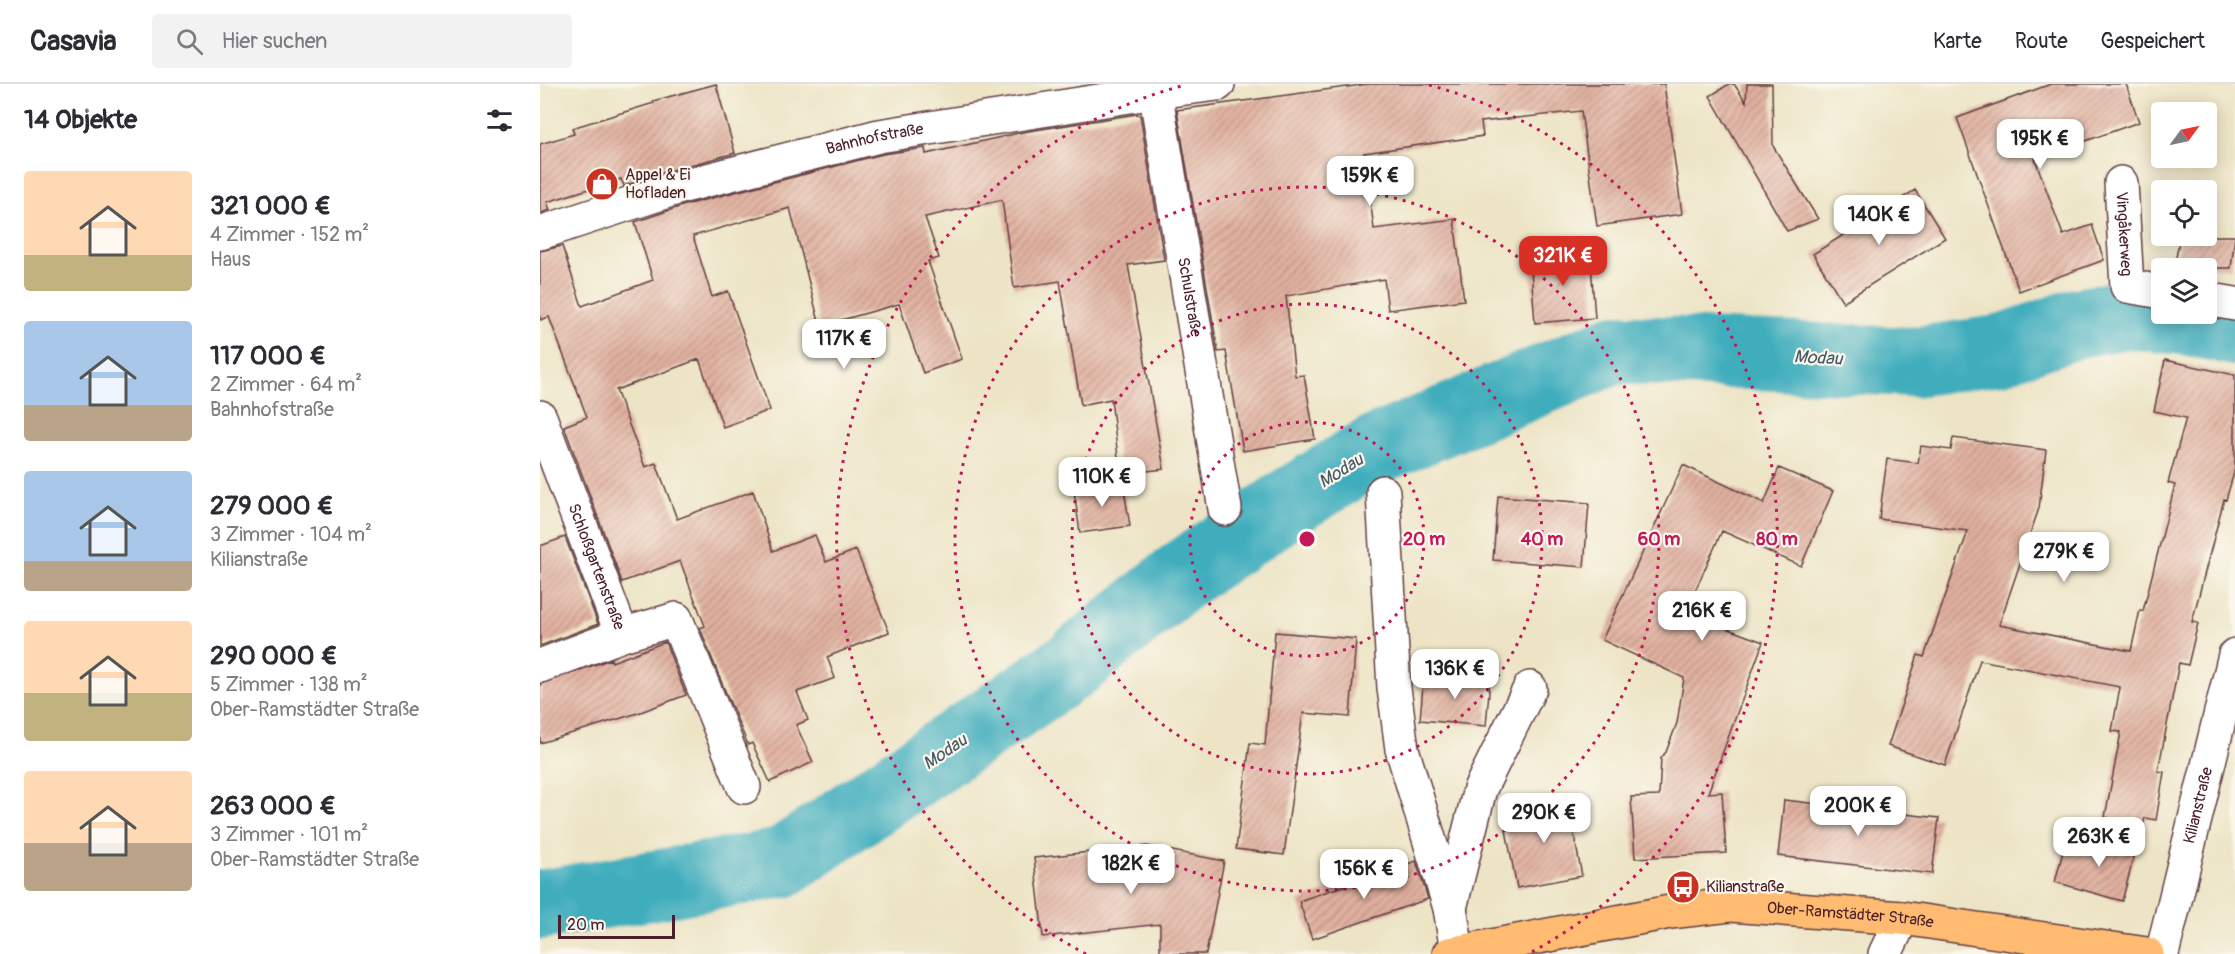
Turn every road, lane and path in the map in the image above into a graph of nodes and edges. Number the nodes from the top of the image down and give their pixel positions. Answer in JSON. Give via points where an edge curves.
{"nodes":[{"id":1,"x":1218,"y":84,"type":"edge"},
{"id":2,"x":1155,"y":88,"type":"edge"},
{"id":3,"x":2121,"y":183,"type":"dead end"},
{"id":4,"x":540,"y":232,"type":"edge"},
{"id":5,"x":2151,"y":290,"type":"edge"},
{"id":6,"x":2217,"y":301,"type":"edge"},
{"id":7,"x":2235,"y":304,"type":"edge"},
{"id":8,"x":540,"y":417,"type":"edge"},
{"id":9,"x":1383,"y":492,"type":"dead end"},
{"id":10,"x":1225,"y":509,"type":"dead end"},
{"id":11,"x":622,"y":635,"type":"junction"},
{"id":12,"x":2235,"y":656,"type":"edge"},
{"id":13,"x":540,"y":666,"type":"edge"},
{"id":14,"x":1530,"y":688,"type":"dead end"},
{"id":15,"x":744,"y":787,"type":"dead end"},
{"id":16,"x":1450,"y":908,"type":"junction"},
{"id":17,"x":1902,"y":918,"type":"junction"},
{"id":18,"x":1453,"y":953,"type":"edge"},
{"id":19,"x":1886,"y":954,"type":"edge"},
{"id":20,"x":2147,"y":954,"type":"edge"},
{"id":21,"x":2162,"y":954,"type":"edge"}],
"edges":[{"from":1,"to":2,"type":"street","name":"Bahnhofstraße"},
{"from":2,"to":4,"type":"street","name":"Bahnhofstraße","via":[[879,136],[680,187]]},
{"from":2,"to":10,"type":"street","name":"Schulstraße"},
{"from":3,"to":5,"type":"street","name":"Vingåkerweg","via":[[2127,286]]},
{"from":6,"to":7,"type":"street"},
{"from":8,"to":11,"type":"street","name":"Schloßgartenstraße"},
{"from":9,"to":16,"type":"street","via":[[1402,749]]},
{"from":11,"to":13,"type":"street","name":"Schloßgartenstraße"},
{"from":11,"to":15,"type":"street","via":[[676,619]]},
{"from":12,"to":21,"type":"street","name":"Kilianstraße"},
{"from":14,"to":16,"type":"street","via":[[1480,789]]},
{"from":16,"to":18,"type":"street"},
{"from":17,"to":18,"type":"main road","name":"Ober-Ramstädter Straße","via":[[1730,905],[1670,912]]},
{"from":17,"to":19,"type":"street"},
{"from":17,"to":20,"type":"main road","name":"Ober-Ramstädter Straße"}]}
